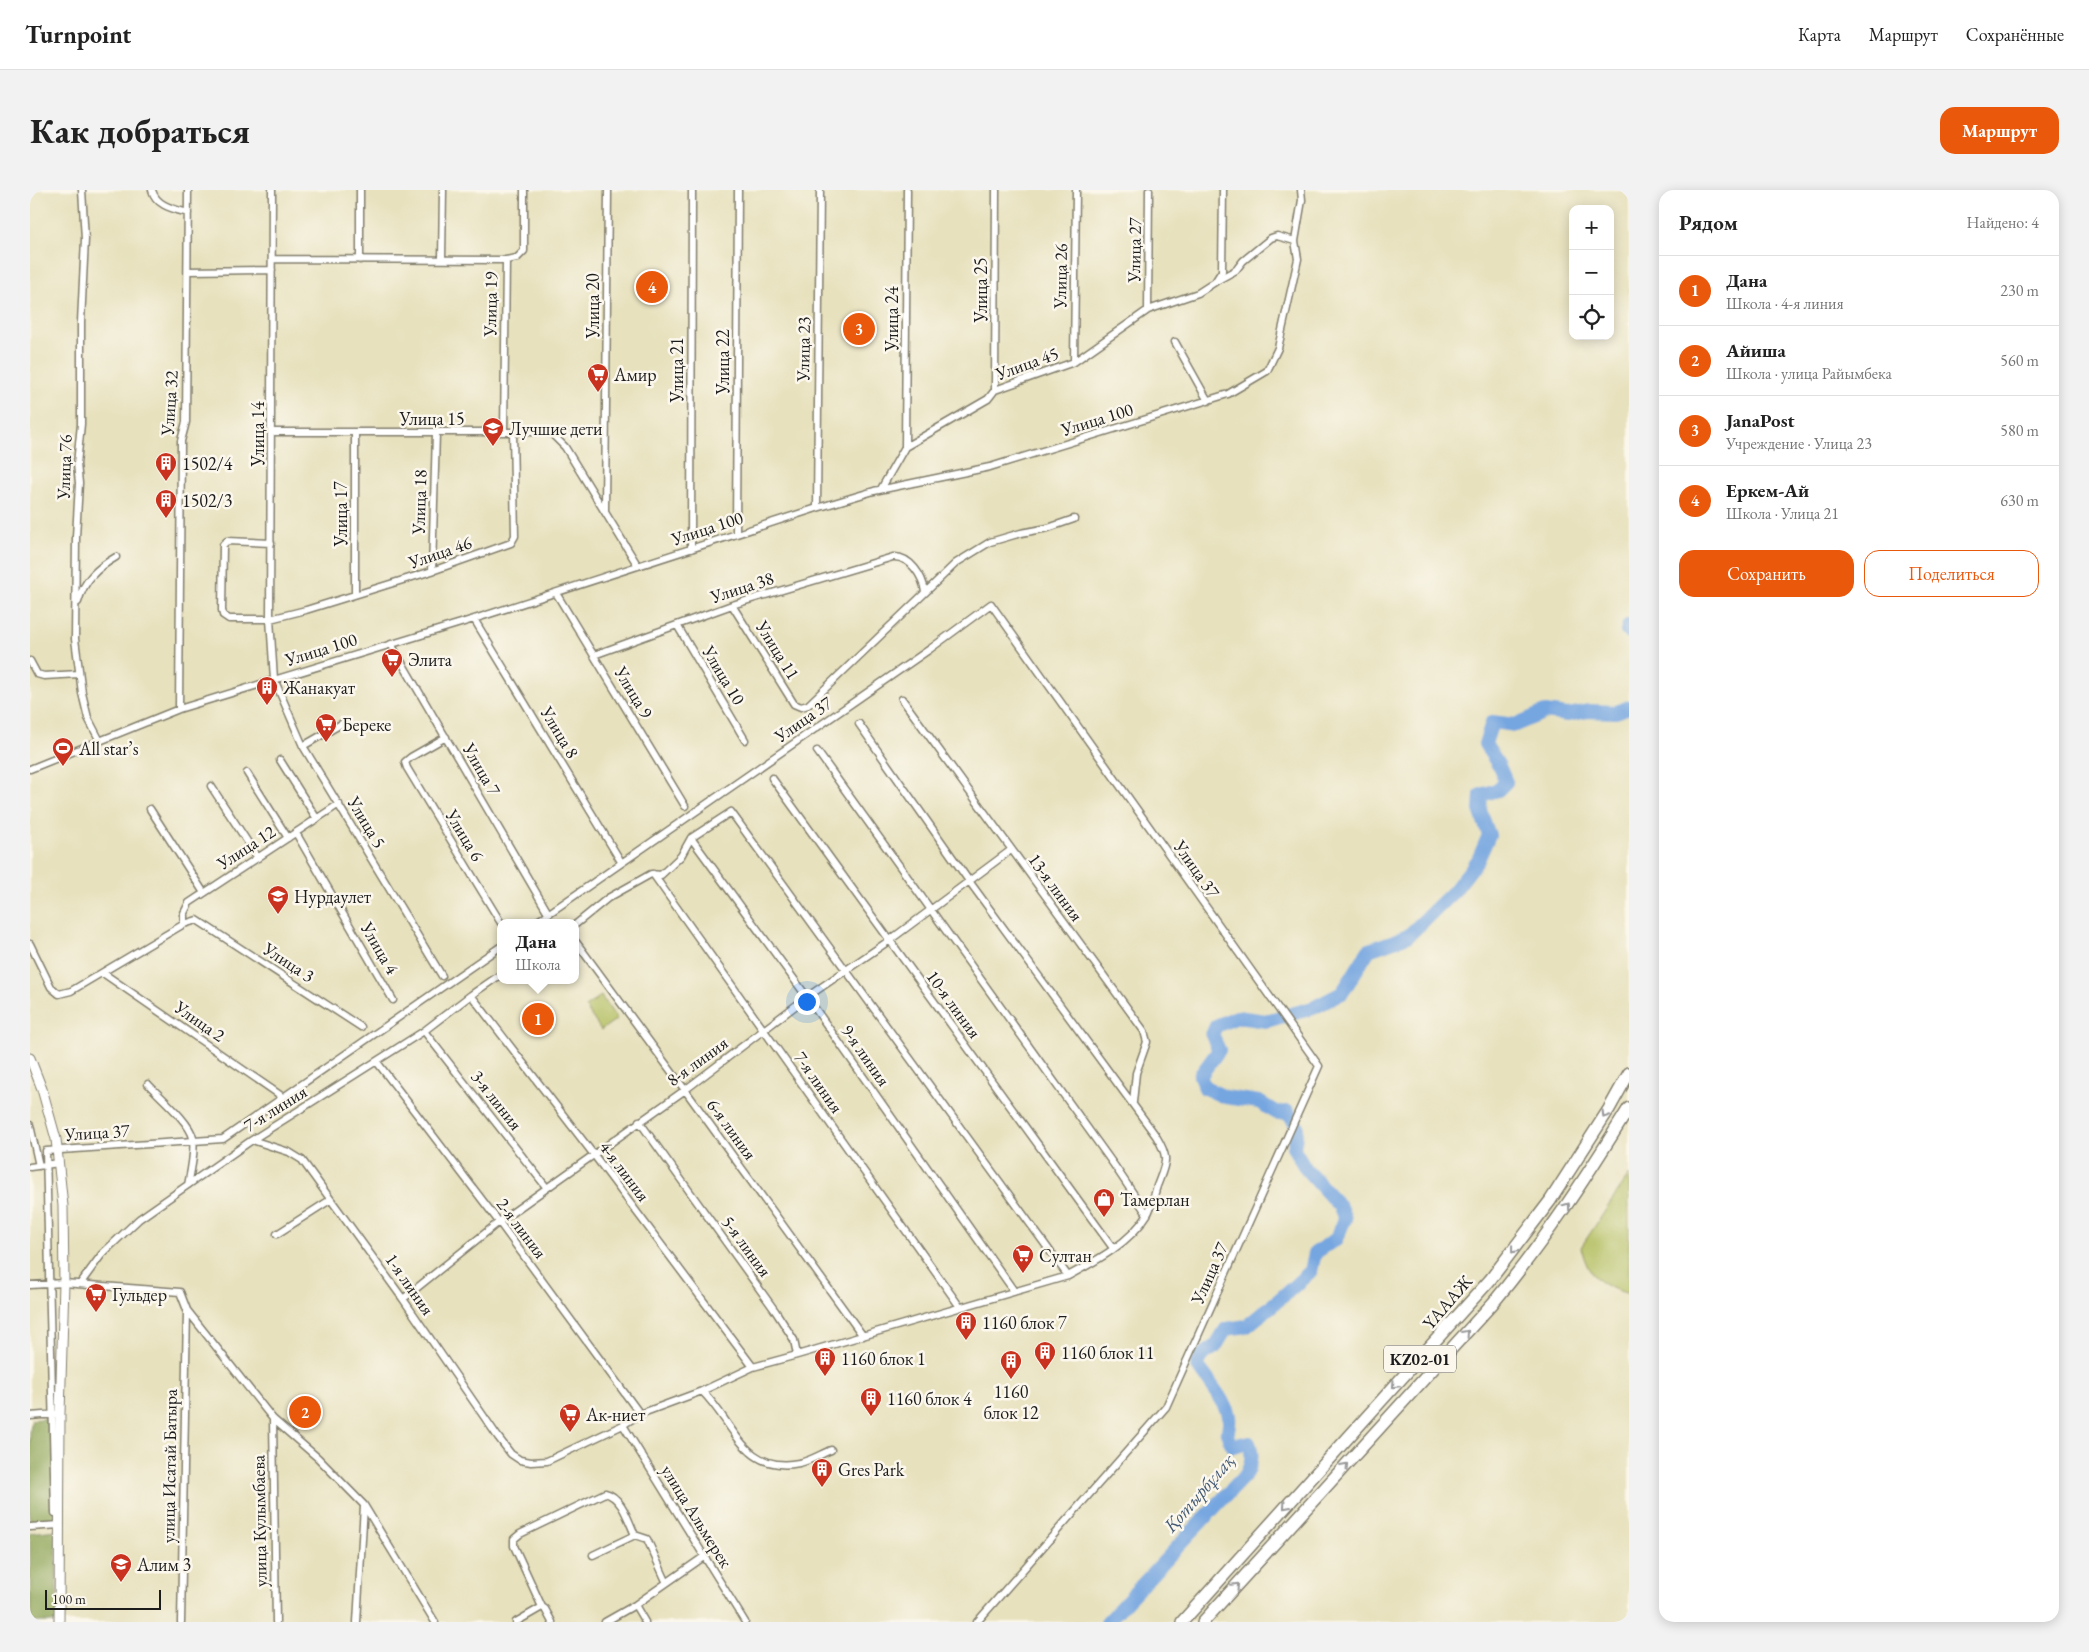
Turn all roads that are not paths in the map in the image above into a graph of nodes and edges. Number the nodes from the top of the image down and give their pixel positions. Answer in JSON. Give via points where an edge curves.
{"nodes":[{"id":1,"x":82,"y":190,"type":"edge"},
{"id":2,"x":152,"y":190,"type":"edge"},
{"id":3,"x":188,"y":190,"type":"edge"},
{"id":4,"x":272,"y":190,"type":"edge"},
{"id":5,"x":360,"y":190,"type":"edge"},
{"id":6,"x":443,"y":190,"type":"edge"},
{"id":7,"x":524,"y":190,"type":"edge"},
{"id":8,"x":608,"y":190,"type":"edge"},
{"id":9,"x":692,"y":190,"type":"edge"},
{"id":10,"x":738,"y":190,"type":"edge"},
{"id":11,"x":820,"y":190,"type":"edge"},
{"id":12,"x":907,"y":190,"type":"edge"},
{"id":13,"x":996,"y":190,"type":"edge"},
{"id":14,"x":1076,"y":190,"type":"edge"},
{"id":15,"x":1149,"y":190,"type":"edge"},
{"id":16,"x":1223,"y":190,"type":"edge"},
{"id":17,"x":1301,"y":190,"type":"edge"},
{"id":18,"x":188,"y":214,"type":"junction"},
{"id":19,"x":1295,"y":241,"type":"junction"},
{"id":20,"x":272,"y":259,"type":"junction"},
{"id":21,"x":442,"y":259,"type":"junction"},
{"id":22,"x":360,"y":260,"type":"junction"},
{"id":23,"x":506,"y":260,"type":"junction"},
{"id":24,"x":272,"y":270,"type":"junction"},
{"id":25,"x":188,"y":271,"type":"junction"},
{"id":26,"x":1215,"y":282,"type":"junction"},
{"id":27,"x":1148,"y":310,"type":"junction"},
{"id":28,"x":1175,"y":342,"type":"dead end"},
{"id":29,"x":1074,"y":362,"type":"junction"},
{"id":30,"x":995,"y":390,"type":"junction"},
{"id":31,"x":1208,"y":401,"type":"junction"},
{"id":32,"x":272,"y":432,"type":"junction"},
{"id":33,"x":504,"y":432,"type":"junction"},
{"id":34,"x":513,"y":432,"type":"junction"},
{"id":35,"x":355,"y":433,"type":"junction"},
{"id":36,"x":436,"y":433,"type":"junction"},
{"id":37,"x":905,"y":447,"type":"junction"},
{"id":38,"x":881,"y":489,"type":"junction"},
{"id":39,"x":817,"y":508,"type":"junction"},
{"id":40,"x":605,"y":512,"type":"junction"},
{"id":41,"x":1074,"y":519,"type":"dead end"},
{"id":42,"x":736,"y":534,"type":"junction"},
{"id":43,"x":271,"y":543,"type":"junction"},
{"id":44,"x":691,"y":549,"type":"junction"},
{"id":45,"x":116,"y":556,"type":"dead end"},
{"id":46,"x":638,"y":566,"type":"junction"},
{"id":47,"x":432,"y":571,"type":"junction"},
{"id":48,"x":925,"y":592,"type":"junction"},
{"id":49,"x":556,"y":593,"type":"junction"},
{"id":50,"x":355,"y":594,"type":"junction"},
{"id":51,"x":732,"y":605,"type":"junction"},
{"id":52,"x":76,"y":610,"type":"junction"},
{"id":53,"x":270,"y":619,"type":"junction"},
{"id":54,"x":474,"y":619,"type":"junction"},
{"id":55,"x":677,"y":625,"type":"junction"},
{"id":56,"x":391,"y":644,"type":"junction"},
{"id":57,"x":594,"y":655,"type":"junction"},
{"id":58,"x":30,"y":661,"type":"edge"},
{"id":59,"x":79,"y":674,"type":"junction"},
{"id":60,"x":274,"y":679,"type":"junction"},
{"id":61,"x":902,"y":699,"type":"dead end"},
{"id":62,"x":801,"y":707,"type":"joint"},
{"id":63,"x":179,"y":709,"type":"junction"},
{"id":64,"x":344,"y":723,"type":"dead end"},
{"id":65,"x":859,"y":724,"type":"dead end"},
{"id":66,"x":446,"y":736,"type":"junction"},
{"id":67,"x":745,"y":740,"type":"dead end"},
{"id":68,"x":100,"y":741,"type":"junction"},
{"id":69,"x":303,"y":746,"type":"junction"},
{"id":70,"x":817,"y":751,"type":"dead end"},
{"id":71,"x":280,"y":760,"type":"dead end"},
{"id":72,"x":30,"y":769,"type":"edge"},
{"id":73,"x":247,"y":773,"type":"dead end"},
{"id":74,"x":772,"y":778,"type":"dead end"},
{"id":75,"x":211,"y":786,"type":"dead end"},
{"id":76,"x":339,"y":804,"type":"junction"},
{"id":77,"x":685,"y":806,"type":"dead end"},
{"id":78,"x":150,"y":809,"type":"dead end"},
{"id":79,"x":317,"y":819,"type":"junction"},
{"id":80,"x":296,"y":833,"type":"junction"},
{"id":81,"x":288,"y":838,"type":"junction"},
{"id":82,"x":691,"y":838,"type":"junction"},
{"id":83,"x":1011,"y":850,"type":"junction"},
{"id":84,"x":258,"y":858,"type":"junction"},
{"id":85,"x":620,"y":860,"type":"dead end"},
{"id":86,"x":654,"y":874,"type":"junction"},
{"id":87,"x":969,"y":881,"type":"junction"},
{"id":88,"x":204,"y":893,"type":"junction"},
{"id":89,"x":547,"y":911,"type":"dead end"},
{"id":90,"x":930,"y":911,"type":"junction"},
{"id":91,"x":499,"y":919,"type":"edge"},
{"id":92,"x":541,"y":919,"type":"edge"},
{"id":93,"x":579,"y":922,"type":"edge"},
{"id":94,"x":184,"y":924,"type":"junction"},
{"id":95,"x":890,"y":940,"type":"junction"},
{"id":96,"x":30,"y":944,"type":"edge"},
{"id":97,"x":579,"y":946,"type":"edge"},
{"id":98,"x":497,"y":949,"type":"edge"},
{"id":99,"x":845,"y":971,"type":"junction"},
{"id":100,"x":103,"y":973,"type":"junction"},
{"id":101,"x":442,"y":976,"type":"dead end"},
{"id":102,"x":497,"y":977,"type":"edge"},
{"id":103,"x":471,"y":995,"type":"junction"},
{"id":104,"x":807,"y":997,"type":"junction"},
{"id":105,"x":393,"y":1000,"type":"dead end"},
{"id":106,"x":361,"y":1027,"type":"dead end"},
{"id":107,"x":764,"y":1030,"type":"junction"},
{"id":108,"x":424,"y":1031,"type":"junction"},
{"id":109,"x":30,"y":1058,"type":"edge"},
{"id":110,"x":377,"y":1062,"type":"junction"},
{"id":111,"x":1629,"y":1073,"type":"edge"},
{"id":112,"x":148,"y":1084,"type":"dead end"},
{"id":113,"x":685,"y":1090,"type":"junction"},
{"id":114,"x":280,"y":1095,"type":"dead end"},
{"id":115,"x":1133,"y":1102,"type":"junction"},
{"id":116,"x":1629,"y":1108,"type":"edge"},
{"id":117,"x":639,"y":1121,"type":"junction"},
{"id":118,"x":30,"y":1125,"type":"edge"},
{"id":119,"x":252,"y":1140,"type":"junction"},
{"id":120,"x":594,"y":1155,"type":"junction"},
{"id":121,"x":59,"y":1163,"type":"junction"},
{"id":122,"x":39,"y":1166,"type":"junction"},
{"id":123,"x":30,"y":1167,"type":"edge"},
{"id":124,"x":188,"y":1185,"type":"junction"},
{"id":125,"x":547,"y":1188,"type":"junction"},
{"id":126,"x":330,"y":1200,"type":"junction"},
{"id":127,"x":1147,"y":1214,"type":"junction"},
{"id":128,"x":499,"y":1222,"type":"junction"},
{"id":129,"x":277,"y":1234,"type":"dead end"},
{"id":130,"x":1113,"y":1248,"type":"junction"},
{"id":131,"x":1068,"y":1276,"type":"junction"},
{"id":132,"x":64,"y":1283,"type":"junction"},
{"id":133,"x":80,"y":1284,"type":"junction"},
{"id":134,"x":30,"y":1285,"type":"edge"},
{"id":135,"x":1014,"y":1291,"type":"junction"},
{"id":136,"x":403,"y":1299,"type":"junction"},
{"id":137,"x":960,"y":1306,"type":"junction"},
{"id":138,"x":187,"y":1310,"type":"junction"},
{"id":139,"x":863,"y":1336,"type":"junction"},
{"id":140,"x":797,"y":1355,"type":"junction"},
{"id":141,"x":753,"y":1367,"type":"junction"},
{"id":142,"x":702,"y":1390,"type":"junction"},
{"id":143,"x":60,"y":1414,"type":"junction"},
{"id":144,"x":640,"y":1414,"type":"junction"},
{"id":145,"x":30,"y":1416,"type":"edge"},
{"id":146,"x":273,"y":1419,"type":"junction"},
{"id":147,"x":623,"y":1425,"type":"junction"},
{"id":148,"x":831,"y":1450,"type":"dead end"},
{"id":149,"x":364,"y":1505,"type":"junction"},
{"id":150,"x":60,"y":1525,"type":"junction"},
{"id":151,"x":30,"y":1528,"type":"edge"},
{"id":152,"x":635,"y":1535,"type":"junction"},
{"id":153,"x":593,"y":1555,"type":"dead end"},
{"id":154,"x":705,"y":1556,"type":"junction"},
{"id":155,"x":666,"y":1581,"type":"junction"},
{"id":156,"x":634,"y":1605,"type":"junction"},
{"id":157,"x":542,"y":1607,"type":"junction"},
{"id":158,"x":58,"y":1622,"type":"edge"},
{"id":159,"x":182,"y":1622,"type":"edge"},
{"id":160,"x":276,"y":1622,"type":"edge"},
{"id":161,"x":357,"y":1622,"type":"edge"},
{"id":162,"x":435,"y":1622,"type":"edge"},
{"id":163,"x":516,"y":1622,"type":"edge"},
{"id":164,"x":552,"y":1622,"type":"edge"},
{"id":165,"x":606,"y":1622,"type":"edge"},
{"id":166,"x":645,"y":1622,"type":"edge"},
{"id":167,"x":745,"y":1622,"type":"edge"},
{"id":168,"x":977,"y":1622,"type":"edge"},
{"id":169,"x":1182,"y":1622,"type":"edge"},
{"id":170,"x":1202,"y":1622,"type":"edge"}],
"edges":[{"from":1,"to":52,"type":"street","name":"Улица 76","via":[[85,239],[81,424],[77,464],[80,483]]},
{"from":2,"to":18,"type":"street","via":[[162,205]]},
{"from":3,"to":18,"type":"street","name":"Улица 32"},
{"from":4,"to":20,"type":"street","name":"Улица 14"},
{"from":5,"to":22,"type":"street"},
{"from":6,"to":21,"type":"street"},
{"from":7,"to":23,"type":"street","name":"Улица 19","via":[[524,251],[516,258]]},
{"from":8,"to":40,"type":"street","name":"Улица 20"},
{"from":9,"to":44,"type":"street","name":"Улица 21"},
{"from":10,"to":42,"type":"street","name":"Улица 22"},
{"from":11,"to":39,"type":"street","name":"Улица 23"},
{"from":12,"to":37,"type":"street","name":"Улица 24"},
{"from":13,"to":30,"type":"street","name":"Улица 25"},
{"from":14,"to":29,"type":"street","name":"Улица 26"},
{"from":15,"to":27,"type":"street","name":"Улица 27"},
{"from":16,"to":26,"type":"street","via":[[1222,271]]},
{"from":17,"to":19,"type":"street","name":"Улица 100"},
{"from":18,"to":25,"type":"street","name":"Улица 32"},
{"from":19,"to":26,"type":"street","name":"Улица 45","via":[[1277,236],[1271,238],[1236,270]]},
{"from":19,"to":31,"type":"street","name":"Улица 100","via":[[1298,259],[1278,348],[1267,372],[1228,394]]},
{"from":20,"to":22,"type":"street"},
{"from":20,"to":24,"type":"street","name":"Улица 14"},
{"from":21,"to":22,"type":"street"},
{"from":21,"to":23,"type":"street"},
{"from":23,"to":33,"type":"street","name":"Улица 19"},
{"from":24,"to":25,"type":"street"},
{"from":24,"to":32,"type":"street","name":"Улица 14"},
{"from":25,"to":63,"type":"street","name":"Улица 32","via":[[186,422],[181,441]]},
{"from":26,"to":27,"type":"street","name":"Улица 45","via":[[1198,293]]},
{"from":27,"to":29,"type":"street","name":"Улица 45"},
{"from":28,"to":31,"type":"street"},
{"from":29,"to":30,"type":"street","name":"Улица 45"},
{"from":30,"to":37,"type":"street","name":"Улица 45","via":[[988,399]]},
{"from":31,"to":38,"type":"street","name":"Улица 100","via":[[990,467]]},
{"from":32,"to":35,"type":"street","name":"Улица 15"},
{"from":32,"to":43,"type":"street","name":"Улица 14"},
{"from":33,"to":34,"type":"street","name":"Улица 15"},
{"from":33,"to":36,"type":"street","name":"Улица 15"},
{"from":34,"to":40,"type":"street","name":"Улица 15","via":[[542,432],[559,438]]},
{"from":34,"to":47,"type":"street","name":"Улица 46","via":[[514,541]]},
{"from":35,"to":36,"type":"street","name":"Улица 15"},
{"from":35,"to":50,"type":"street","name":"Улица 17"},
{"from":36,"to":47,"type":"street","name":"Улица 18"},
{"from":37,"to":38,"type":"street"},
{"from":38,"to":39,"type":"street","name":"Улица 100"},
{"from":39,"to":42,"type":"street","name":"Улица 100"},
{"from":40,"to":46,"type":"street","name":"Улица 15"},
{"from":41,"to":48,"type":"street","name":"Улица 37","via":[[990,542],[956,563]]},
{"from":42,"to":44,"type":"street","name":"Улица 100"},
{"from":43,"to":53,"type":"street","name":"Улица 14"},
{"from":43,"to":53,"type":"street","name":"Улица 46","via":[[227,541],[224,545],[222,610],[229,619]]},
{"from":44,"to":46,"type":"street","name":"Улица 100"},
{"from":45,"to":52,"type":"street","via":[[92,574],[81,591]]},
{"from":46,"to":49,"type":"street","name":"Улица 100"},
{"from":47,"to":50,"type":"street","name":"Улица 46"},
{"from":48,"to":51,"type":"street","name":"Улица 38","via":[[911,563],[901,556]]},
{"from":48,"to":62,"type":"street","name":"Улица 37","via":[[808,705]]},
{"from":49,"to":54,"type":"street","name":"Улица 100"},
{"from":49,"to":57,"type":"street","name":"Улица 9"},
{"from":50,"to":53,"type":"street","name":"Улица 46"},
{"from":51,"to":55,"type":"street","name":"Улица 38"},
{"from":51,"to":62,"type":"street","name":"Улица 11","via":[[794,704]]},
{"from":52,"to":59,"type":"street","name":"Улица 76"},
{"from":53,"to":60,"type":"street","name":"Улица 14"},
{"from":54,"to":56,"type":"street","name":"Улица 100"},
{"from":54,"to":85,"type":"street","name":"Улица 8"},
{"from":55,"to":57,"type":"street","name":"Улица 38"},
{"from":55,"to":67,"type":"street","name":"Улица 10"},
{"from":56,"to":60,"type":"street","name":"Улица 100"},
{"from":56,"to":66,"type":"street","name":"Улица 7"},
{"from":57,"to":77,"type":"street","name":"Улица 9"},
{"from":58,"to":59,"type":"street","via":[[37,674],[44,676]]},
{"from":59,"to":68,"type":"street","name":"Улица 76","via":[[88,718]]},
{"from":60,"to":63,"type":"street","name":"Улица 100"},
{"from":60,"to":69,"type":"street","name":"Улица 5"},
{"from":61,"to":83,"type":"street","name":"13-я линия"},
{"from":63,"to":68,"type":"street","name":"Улица 100"},
{"from":64,"to":69,"type":"street"},
{"from":65,"to":87,"type":"street"},
{"from":66,"to":89,"type":"street","name":"Улица 7"},
{"from":66,"to":91,"type":"street","name":"Улица 6","via":[[405,762]]},
{"from":68,"to":72,"type":"street","name":"Улица 100"},
{"from":69,"to":76,"type":"street","name":"Улица 5"},
{"from":70,"to":90,"type":"street"},
{"from":71,"to":79,"type":"street"},
{"from":73,"to":81,"type":"street"},
{"from":74,"to":95,"type":"street","name":"10-я линия"},
{"from":75,"to":84,"type":"street"},
{"from":76,"to":79,"type":"street","name":"Улица 12"},
{"from":76,"to":101,"type":"street","name":"Улица 5"},
{"from":78,"to":88,"type":"street"},
{"from":79,"to":80,"type":"street","name":"Улица 12"},
{"from":80,"to":81,"type":"street","name":"Улица 12"},
{"from":80,"to":105,"type":"street","name":"Улица 4"},
{"from":81,"to":84,"type":"street","name":"Улица 12"},
{"from":82,"to":86,"type":"street","via":[[671,867],[661,876]]},
{"from":82,"to":99,"type":"street","via":[[731,812]]},
{"from":82,"to":104,"type":"street","name":"9-я линия"},
{"from":83,"to":87,"type":"street","name":"8-я линия"},
{"from":83,"to":115,"type":"street","name":"13-я линия","via":[[1147,1036],[1136,1073]]},
{"from":84,"to":88,"type":"street","name":"Улица 12"},
{"from":86,"to":93,"type":"street","via":[[608,898]]},
{"from":86,"to":107,"type":"street","name":"7-я линия"},
{"from":87,"to":90,"type":"street","name":"8-я линия"},
{"from":87,"to":115,"type":"street"},
{"from":88,"to":94,"type":"street","name":"Улица 12","via":[[187,906]]},
{"from":90,"to":95,"type":"street","name":"8-я линия"},
{"from":90,"to":127,"type":"street"},
{"from":92,"to":168,"type":"street","name":"Улица 37","via":[[991,604],[1319,1066],[1166,1407]]},
{"from":94,"to":100,"type":"street"},
{"from":94,"to":106,"type":"street","name":"Улица 3","via":[[200,921]]},
{"from":95,"to":99,"type":"street","name":"8-я линия"},
{"from":95,"to":130,"type":"street","name":"10-я линия"},
{"from":96,"to":100,"type":"street","via":[[51,987],[60,994]]},
{"from":97,"to":113,"type":"street","name":"6-я линия"},
{"from":98,"to":158,"type":"street","name":"Улица 37","via":[[223,1139],[46,1151]]},
{"from":99,"to":104,"type":"street","name":"8-я линия"},
{"from":99,"to":131,"type":"street"},
{"from":100,"to":114,"type":"street","name":"Улица 2"},
{"from":102,"to":103,"type":"street","name":"7-я линия"},
{"from":103,"to":108,"type":"street","name":"7-я линия"},
{"from":103,"to":120,"type":"street","name":"4-я линия"},
{"from":104,"to":107,"type":"street","name":"8-я линия"},
{"from":104,"to":135,"type":"street","name":"9-я линия"},
{"from":107,"to":113,"type":"street","name":"8-я линия"},
{"from":107,"to":137,"type":"street","name":"7-я линия"},
{"from":108,"to":110,"type":"street","name":"7-я линия"},
{"from":108,"to":125,"type":"street","name":"3-я линия"},
{"from":109,"to":121,"type":"main road","via":[[56,1139]]},
{"from":110,"to":119,"type":"street","name":"7-я линия"},
{"from":110,"to":128,"type":"street","name":"2-я линия"},
{"from":111,"to":169,"type":"highway","name":"ҮАААЖ","number":"KZ02-01","one_way":true,"via":[[1550,1201],[1490,1280]]},
{"from":112,"to":124,"type":"street","via":[[186,1125],[193,1138]]},
{"from":113,"to":117,"type":"street","name":"8-я линия"},
{"from":113,"to":139,"type":"street","name":"6-я линия"},
{"from":115,"to":127,"type":"street","via":[[1164,1148],[1167,1158]]},
{"from":170,"to":116,"type":"highway","name":"ҮАААЖ","number":"KZ02-01","one_way":true,"via":[[1493,1303],[1566,1208]]},
{"from":117,"to":120,"type":"street","name":"8-я линия"},
{"from":117,"to":140,"type":"street","name":"5-я линия","via":[[776,1312],[794,1340]]},
{"from":118,"to":122,"type":"street"},
{"from":119,"to":124,"type":"street","name":"7-я линия"},
{"from":119,"to":126,"type":"street","name":"1-я линия","via":[[289,1152],[302,1160]]},
{"from":120,"to":125,"type":"street","name":"8-я линия"},
{"from":120,"to":141,"type":"street","name":"4-я линия"},
{"from":121,"to":122,"type":"street"},
{"from":121,"to":132,"type":"main road"},
{"from":122,"to":123,"type":"street"},
{"from":124,"to":133,"type":"street","name":"7-я линия","via":[[139,1219],[102,1254]]},
{"from":125,"to":128,"type":"street","name":"8-я линия"},
{"from":126,"to":129,"type":"street"},
{"from":126,"to":136,"type":"street","name":"1-я линия"},
{"from":127,"to":130,"type":"street","via":[[1132,1234]]},
{"from":128,"to":136,"type":"street","name":"8-я линия"},
{"from":128,"to":144,"type":"street","name":"2-я линия"},
{"from":130,"to":131,"type":"street"},
{"from":131,"to":135,"type":"street"},
{"from":132,"to":133,"type":"street"},
{"from":132,"to":134,"type":"street"},
{"from":132,"to":143,"type":"main road"},
{"from":133,"to":138,"type":"street","via":[[180,1292]]},
{"from":135,"to":137,"type":"street"},
{"from":136,"to":147,"type":"street","name":"1-я линия","via":[[511,1454],[520,1460],[547,1461]]},
{"from":137,"to":139,"type":"street"},
{"from":138,"to":146,"type":"street"},
{"from":138,"to":159,"type":"street","name":"улица Исатай Батыра"},
{"from":139,"to":140,"type":"street"},
{"from":140,"to":141,"type":"street"},
{"from":141,"to":142,"type":"street"},
{"from":142,"to":144,"type":"street"},
{"from":142,"to":148,"type":"street","via":[[732,1431],[759,1460],[777,1465],[800,1463]]},
{"from":143,"to":145,"type":"street"},
{"from":143,"to":150,"type":"main road"},
{"from":144,"to":147,"type":"street"},
{"from":146,"to":149,"type":"street","via":[[318,1458]]},
{"from":146,"to":160,"type":"street","name":"улица Кулымбаева"},
{"from":147,"to":154,"type":"street","name":"улица Альмерек"},
{"from":149,"to":161,"type":"street"},
{"from":149,"to":162,"type":"street"},
{"from":150,"to":151,"type":"street"},
{"from":150,"to":158,"type":"main road"},
{"from":152,"to":153,"type":"street"},
{"from":152,"to":155,"type":"street","via":[[647,1539]]},
{"from":152,"to":157,"type":"street","via":[[618,1499],[605,1493],[520,1534],[514,1539],[514,1546]]},
{"from":154,"to":155,"type":"street"},
{"from":154,"to":167,"type":"street","name":"улица Альмерек"},
{"from":155,"to":156,"type":"street"},
{"from":156,"to":165,"type":"street"},
{"from":156,"to":166,"type":"street"},
{"from":157,"to":163,"type":"street"},
{"from":157,"to":164,"type":"street"}]}
